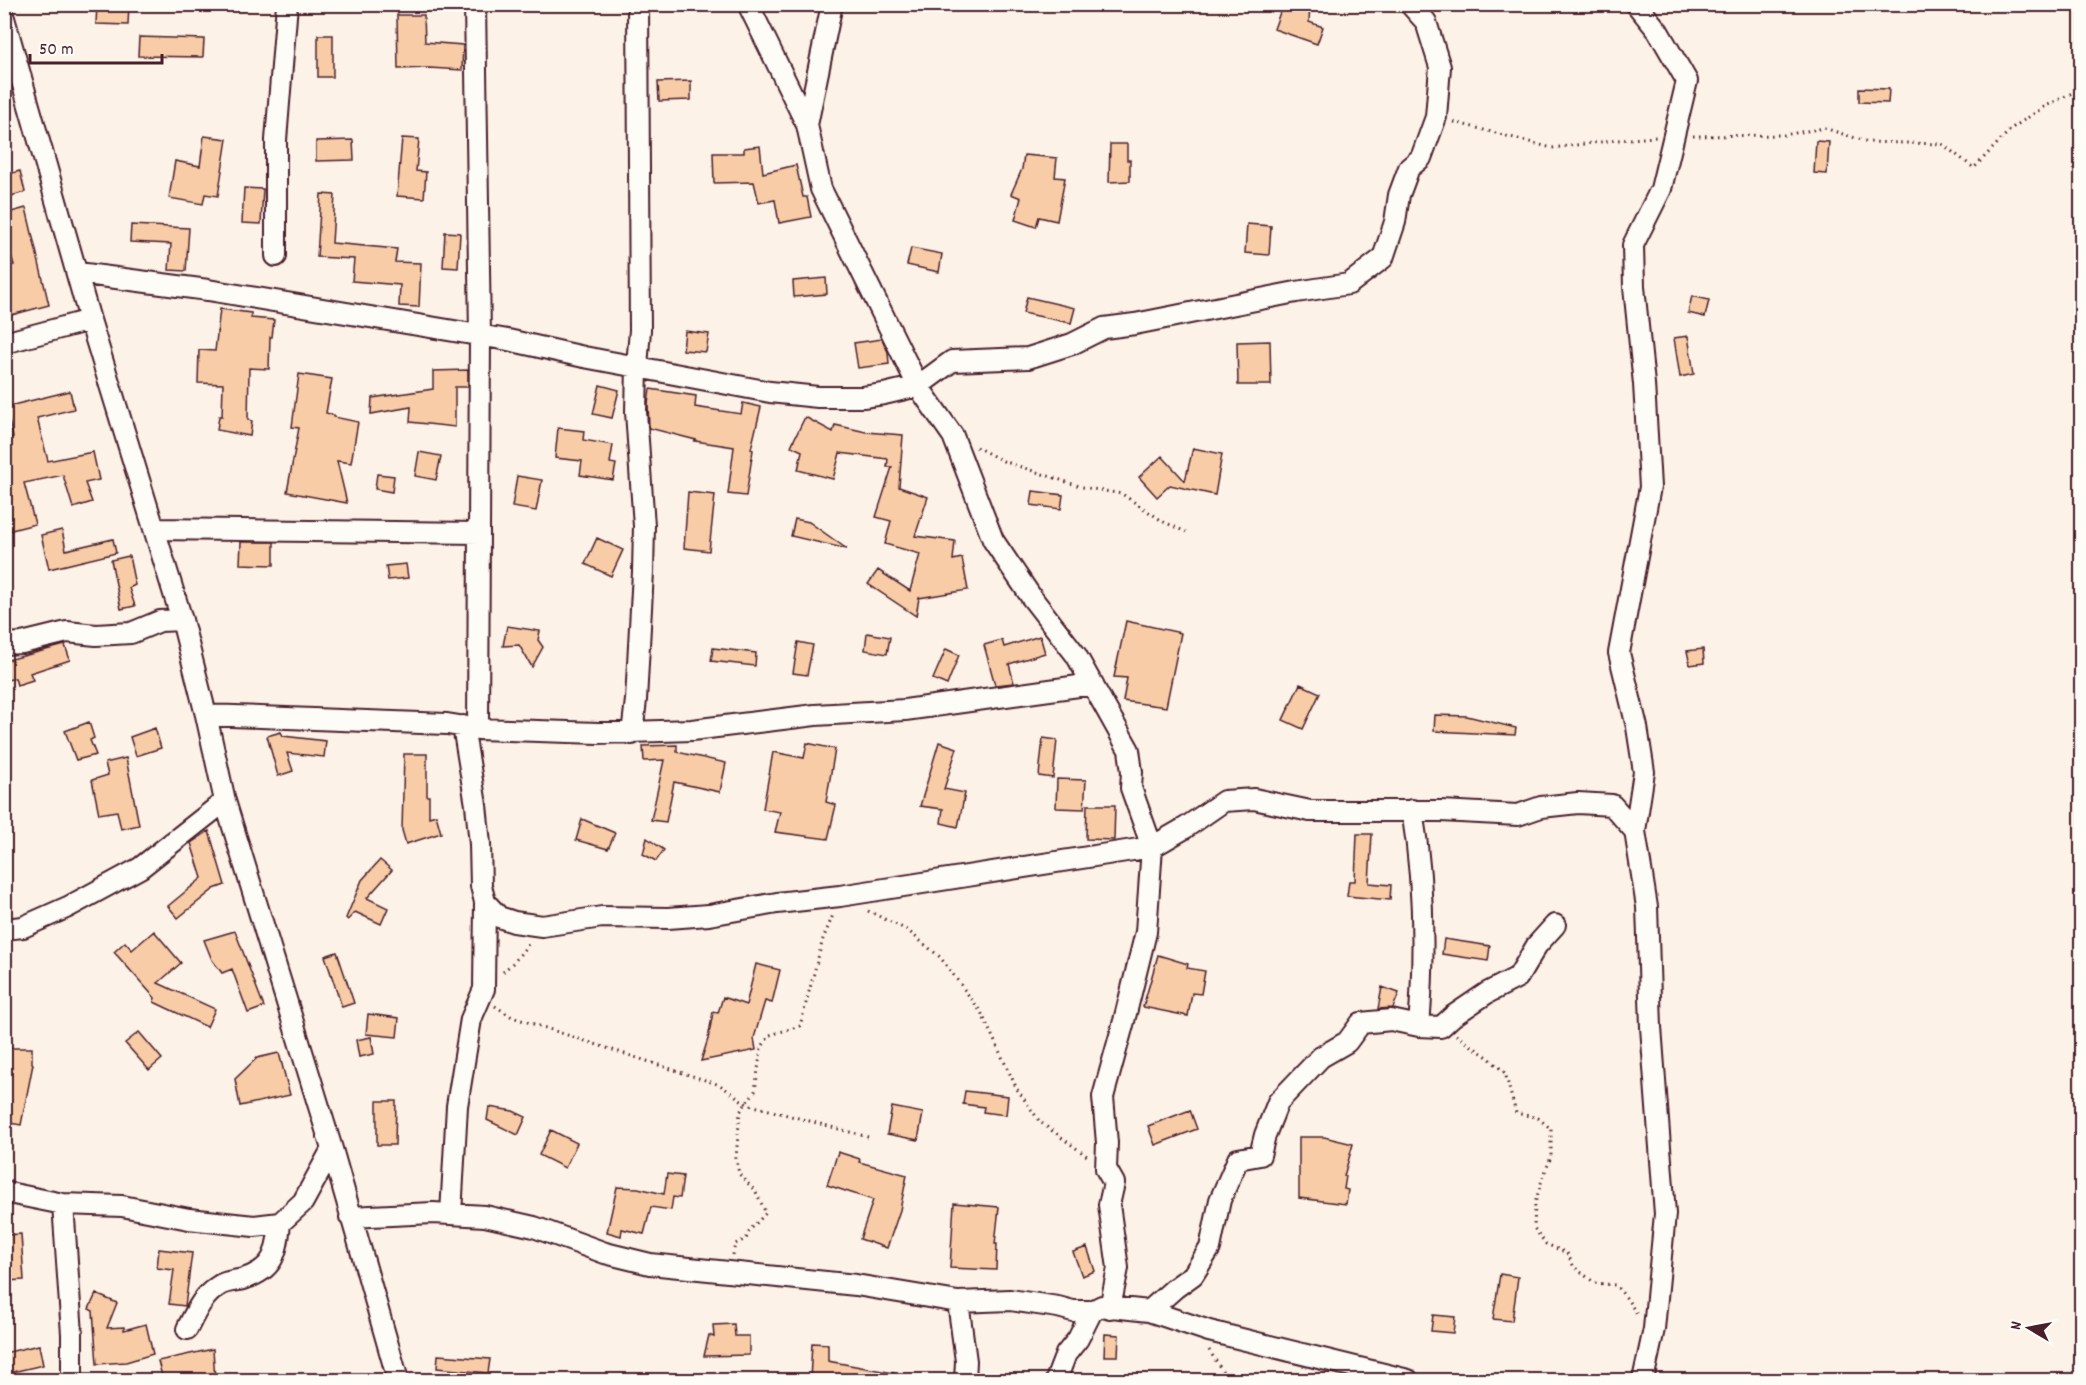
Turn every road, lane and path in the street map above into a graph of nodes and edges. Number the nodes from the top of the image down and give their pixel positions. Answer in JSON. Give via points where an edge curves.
{"nodes":[{"id":1,"x":287,"y":4,"type":"edge"},
{"id":2,"x":475,"y":4,"type":"edge"},
{"id":3,"x":638,"y":4,"type":"edge"},
{"id":4,"x":748,"y":4,"type":"edge"},
{"id":5,"x":832,"y":4,"type":"edge"},
{"id":6,"x":1410,"y":4,"type":"edge"},
{"id":7,"x":1636,"y":4,"type":"edge"},
{"id":8,"x":1428,"y":13,"type":"edge"},
{"id":9,"x":4,"y":18,"type":"edge"},
{"id":10,"x":2082,"y":88,"type":"edge"},
{"id":11,"x":1436,"y":117,"type":"junction"},
{"id":12,"x":807,"y":125,"type":"junction"},
{"id":13,"x":1675,"y":136,"type":"junction"},
{"id":14,"x":276,"y":256,"type":"dead end"},
{"id":15,"x":78,"y":273,"type":"junction"},
{"id":16,"x":90,"y":320,"type":"junction"},
{"id":17,"x":480,"y":335,"type":"junction"},
{"id":18,"x":4,"y":343,"type":"edge"},
{"id":19,"x":637,"y":366,"type":"junction"},
{"id":20,"x":918,"y":386,"type":"junction"},
{"id":21,"x":952,"y":436,"type":"junction"},
{"id":22,"x":154,"y":529,"type":"junction"},
{"id":23,"x":1186,"y":532,"type":"dead end"},
{"id":24,"x":479,"y":533,"type":"junction"},
{"id":25,"x":182,"y":620,"type":"junction"},
{"id":26,"x":4,"y":644,"type":"edge"},
{"id":27,"x":1093,"y":684,"type":"junction"},
{"id":28,"x":206,"y":715,"type":"junction"},
{"id":29,"x":470,"y":728,"type":"junction"},
{"id":30,"x":632,"y":734,"type":"junction"},
{"id":31,"x":225,"y":801,"type":"junction"},
{"id":32,"x":1412,"y":810,"type":"junction"},
{"id":33,"x":1635,"y":831,"type":"junction"},
{"id":34,"x":1152,"y":847,"type":"junction"},
{"id":35,"x":840,"y":896,"type":"junction"},
{"id":36,"x":485,"y":902,"type":"junction"},
{"id":37,"x":1556,"y":925,"type":"dead end"},
{"id":38,"x":542,"y":926,"type":"junction"},
{"id":39,"x":4,"y":929,"type":"edge"},
{"id":40,"x":484,"y":989,"type":"junction"},
{"id":41,"x":1419,"y":1026,"type":"junction"},
{"id":42,"x":1441,"y":1027,"type":"junction"},
{"id":43,"x":747,"y":1104,"type":"junction"},
{"id":44,"x":868,"y":1137,"type":"dead end"},
{"id":45,"x":332,"y":1149,"type":"junction"},
{"id":46,"x":1106,"y":1169,"type":"junction"},
{"id":47,"x":4,"y":1192,"type":"edge"},
{"id":48,"x":63,"y":1204,"type":"junction"},
{"id":49,"x":451,"y":1214,"type":"junction"},
{"id":50,"x":350,"y":1217,"type":"junction"},
{"id":51,"x":280,"y":1223,"type":"junction"},
{"id":52,"x":730,"y":1271,"type":"junction"},
{"id":53,"x":958,"y":1302,"type":"junction"},
{"id":54,"x":1101,"y":1309,"type":"junction"},
{"id":55,"x":1149,"y":1311,"type":"junction"},
{"id":56,"x":187,"y":1329,"type":"dead end"},
{"id":57,"x":1654,"y":1329,"type":"junction"},
{"id":58,"x":1209,"y":1350,"type":"dead end"},
{"id":59,"x":72,"y":1380,"type":"edge"},
{"id":60,"x":398,"y":1380,"type":"edge"},
{"id":61,"x":965,"y":1380,"type":"edge"},
{"id":62,"x":1056,"y":1380,"type":"edge"},
{"id":63,"x":1228,"y":1380,"type":"edge"},
{"id":64,"x":1408,"y":1380,"type":"edge"},
{"id":65,"x":1642,"y":1380,"type":"edge"}],
"edges":[{"from":1,"to":14,"type":"street","via":[[276,140]]},
{"from":2,"to":17,"type":"street"},
{"from":3,"to":19,"type":"street"},
{"from":4,"to":12,"type":"street"},
{"from":5,"to":12,"type":"street"},
{"from":6,"to":8,"type":"street"},
{"from":7,"to":13,"type":"street","via":[[1658,31],[1687,81]]},
{"from":8,"to":11,"type":"street","via":[[1440,67]]},
{"from":9,"to":15,"type":"street"},
{"from":10,"to":13,"type":"path","via":[[2012,128],[1974,168],[1942,144],[1868,142],[1824,128],[1784,135]]},
{"from":11,"to":13,"type":"path","via":[[1552,148]]},
{"from":11,"to":20,"type":"street","via":[[1421,158],[1406,177],[1383,258],[1349,284],[1104,328],[1072,344],[1028,358],[952,361]]},
{"from":12,"to":20,"type":"street","via":[[821,189]]},
{"from":13,"to":33,"type":"street","via":[[1661,189],[1633,245],[1650,487],[1619,653],[1644,772]]},
{"from":15,"to":16,"type":"street"},
{"from":15,"to":17,"type":"street","via":[[208,290]]},
{"from":16,"to":18,"type":"street"},
{"from":16,"to":22,"type":"street"},
{"from":17,"to":19,"type":"street"},
{"from":17,"to":24,"type":"street"},
{"from":19,"to":20,"type":"street","via":[[770,392],[818,397],[863,397]]},
{"from":19,"to":30,"type":"street","via":[[636,412],[644,526]]},
{"from":20,"to":21,"type":"street"},
{"from":21,"to":23,"type":"path","via":[[1003,460],[1082,487],[1122,494]]},
{"from":21,"to":27,"type":"street","via":[[993,540]]},
{"from":22,"to":24,"type":"street"},
{"from":22,"to":25,"type":"street"},
{"from":24,"to":29,"type":"street"},
{"from":25,"to":26,"type":"street","via":[[160,621],[131,633],[67,632]]},
{"from":25,"to":28,"type":"street"},
{"from":27,"to":30,"type":"street","via":[[905,710]]},
{"from":27,"to":34,"type":"street","via":[[1129,750],[1131,789]]},
{"from":28,"to":29,"type":"street"},
{"from":28,"to":31,"type":"street"},
{"from":29,"to":30,"type":"street"},
{"from":29,"to":36,"type":"street"},
{"from":31,"to":39,"type":"street","via":[[140,868],[68,907],[22,927]]},
{"from":31,"to":45,"type":"street"},
{"from":32,"to":33,"type":"street","via":[[1518,815],[1541,807],[1578,803],[1612,805]]},
{"from":32,"to":34,"type":"street","via":[[1310,811],[1254,800],[1224,801]]},
{"from":32,"to":41,"type":"street","via":[[1423,905]]},
{"from":33,"to":57,"type":"street","via":[[1647,907],[1665,1214]]},
{"from":34,"to":35,"type":"street"},
{"from":34,"to":46,"type":"street","via":[[1146,932],[1103,1097]]},
{"from":35,"to":38,"type":"street","via":[[709,915],[602,917]]},
{"from":35,"to":43,"type":"path","via":[[823,939],[800,1026],[770,1035],[761,1048],[755,1091]]},
{"from":35,"to":46,"type":"path","via":[[906,930],[940,957],[981,1012],[1017,1089],[1040,1122]]},
{"from":36,"to":38,"type":"street","via":[[499,917]]},
{"from":36,"to":40,"type":"street"},
{"from":37,"to":42,"type":"street","via":[[1537,945],[1518,977]]},
{"from":38,"to":40,"type":"path","via":[[515,961]]},
{"from":40,"to":43,"type":"path","via":[[493,1005],[512,1017],[720,1085]]},
{"from":40,"to":49,"type":"street","via":[[471,1019],[457,1106]]},
{"from":41,"to":42,"type":"street"},
{"from":41,"to":55,"type":"street","via":[[1391,1020],[1361,1023],[1347,1042],[1321,1057],[1278,1102],[1260,1155],[1238,1159],[1220,1200],[1209,1248],[1193,1275]]},
{"from":42,"to":57,"type":"path","via":[[1505,1073],[1516,1113],[1538,1118],[1551,1129],[1551,1157],[1535,1203],[1534,1228],[1546,1244],[1567,1253],[1574,1268],[1595,1283],[1615,1286],[1641,1320]]},
{"from":43,"to":44,"type":"path"},
{"from":43,"to":52,"type":"path","via":[[741,1112],[736,1158],[740,1174],[756,1192],[766,1213],[746,1239],[735,1244]]},
{"from":45,"to":50,"type":"street"},
{"from":45,"to":51,"type":"street","via":[[303,1202]]},
{"from":46,"to":54,"type":"street","via":[[1114,1183],[1109,1205],[1118,1268]]},
{"from":47,"to":48,"type":"street"},
{"from":48,"to":51,"type":"street","via":[[122,1206],[254,1226]]},
{"from":48,"to":59,"type":"street"},
{"from":49,"to":50,"type":"street"},
{"from":49,"to":52,"type":"street","via":[[485,1216],[534,1227],[605,1253],[650,1264]]},
{"from":50,"to":60,"type":"street"},
{"from":51,"to":56,"type":"street","via":[[278,1246],[267,1268],[221,1284],[201,1301]]},
{"from":52,"to":53,"type":"street","via":[[856,1285]]},
{"from":53,"to":54,"type":"street","via":[[1010,1300],[1073,1311]]},
{"from":53,"to":61,"type":"street"},
{"from":54,"to":55,"type":"street"},
{"from":54,"to":62,"type":"street","via":[[1066,1354]]},
{"from":55,"to":64,"type":"street","via":[[1209,1331]]},
{"from":57,"to":65,"type":"street"},
{"from":58,"to":63,"type":"path"}]}
